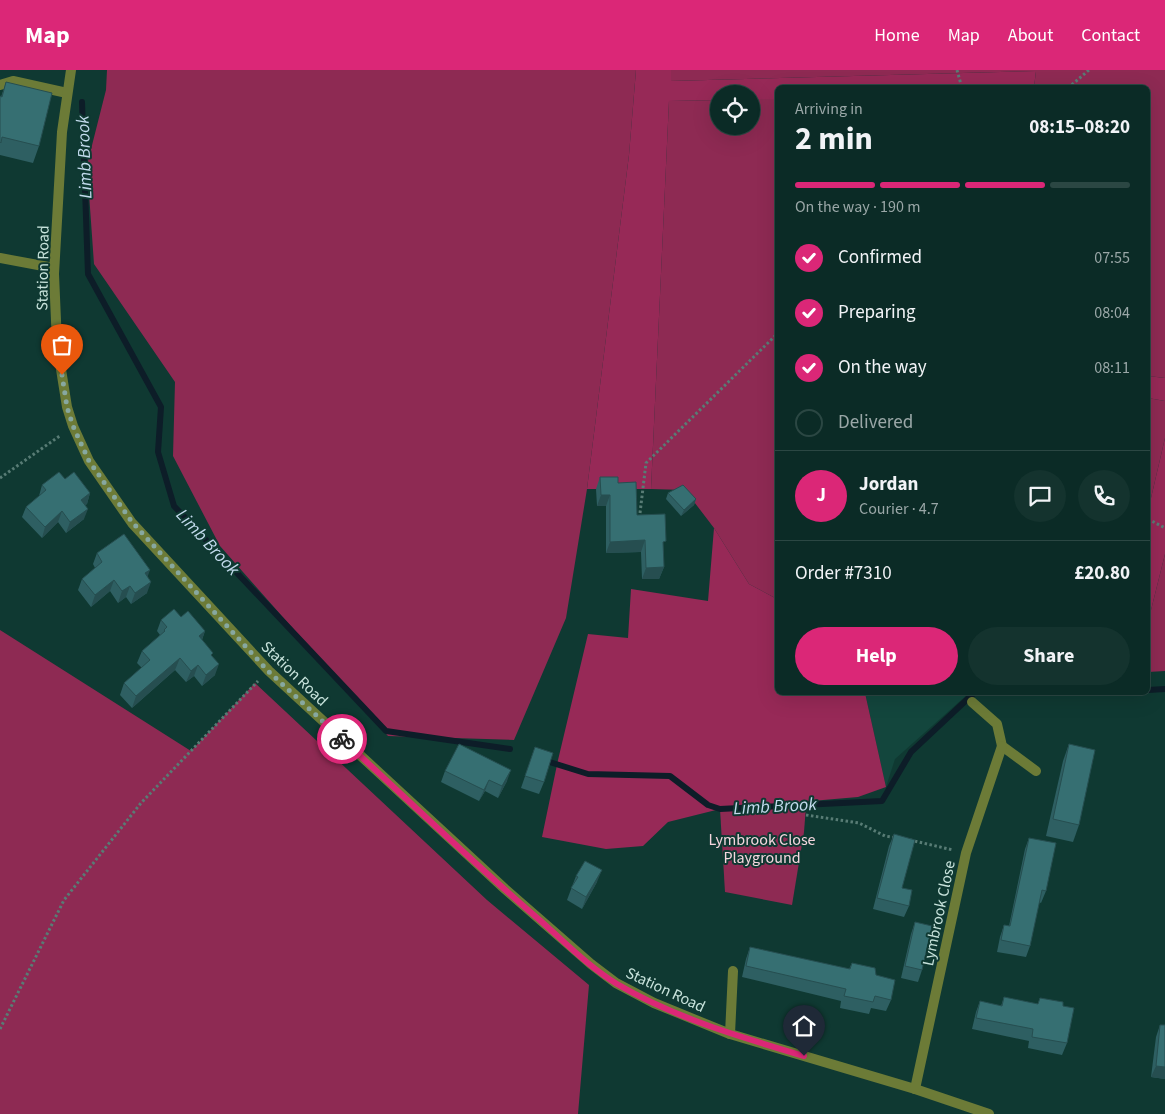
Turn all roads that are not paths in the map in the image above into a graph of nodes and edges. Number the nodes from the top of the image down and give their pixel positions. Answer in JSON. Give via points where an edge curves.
{"nodes":[{"id":1,"x":71,"y":70,"type":"edge"},
{"id":2,"x":0,"y":85,"type":"edge"},
{"id":3,"x":67,"y":94,"type":"junction"},
{"id":4,"x":0,"y":258,"type":"edge"},
{"id":5,"x":54,"y":268,"type":"junction"},
{"id":6,"x":972,"y":702,"type":"dead end"},
{"id":7,"x":1002,"y":746,"type":"junction"},
{"id":8,"x":1036,"y":770,"type":"dead end"},
{"id":9,"x":733,"y":971,"type":"dead end"},
{"id":10,"x":730,"y":1034,"type":"junction"},
{"id":11,"x":915,"y":1089,"type":"junction"},
{"id":12,"x":989,"y":1114,"type":"edge"}],
"edges":[{"from":1,"to":3,"type":"street","name":"Station Road"},
{"from":2,"to":3,"type":"street","via":[[13,81]]},
{"from":3,"to":5,"type":"street","name":"Station Road"},
{"from":4,"to":5,"type":"street"},
{"from":5,"to":10,"type":"street","name":"Station Road","via":[[57,344],[67,407],[89,461],[132,522],[268,671],[505,890],[591,964],[616,983],[654,1003]]},
{"from":6,"to":7,"type":"street","via":[[997,724]]},
{"from":7,"to":8,"type":"street"},
{"from":7,"to":11,"type":"street","name":"Lymbrook Close","via":[[966,854]]},
{"from":9,"to":10,"type":"street"},
{"from":10,"to":11,"type":"street","name":"Station Road"},
{"from":11,"to":12,"type":"street","name":"Station Road"}]}
